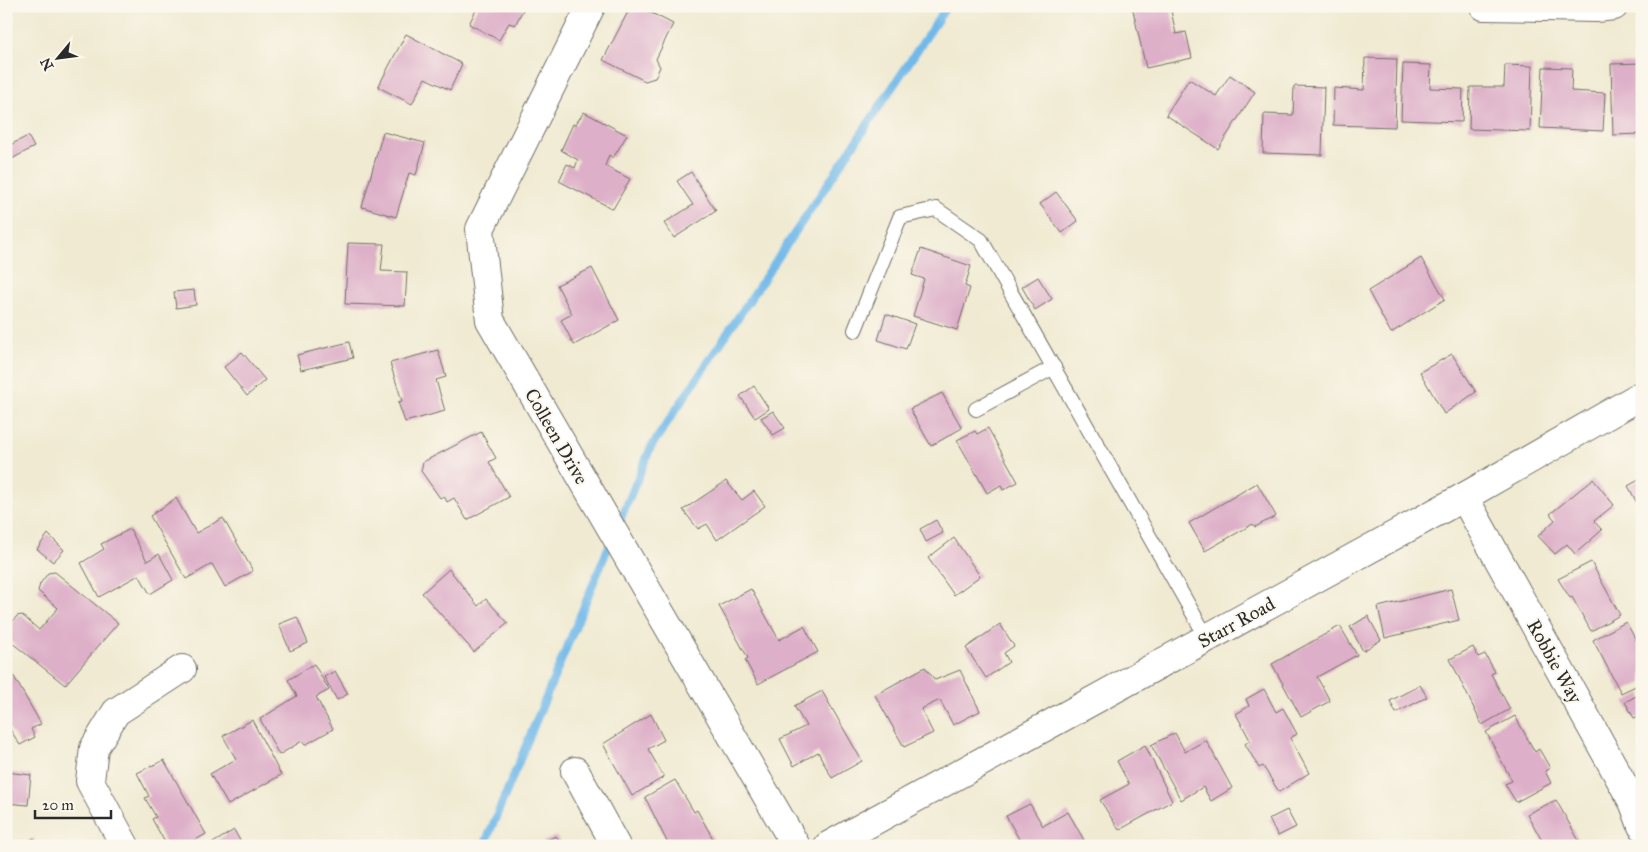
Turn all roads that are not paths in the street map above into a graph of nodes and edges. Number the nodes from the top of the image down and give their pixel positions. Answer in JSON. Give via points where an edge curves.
{"nodes":[{"id":1,"x":591,"y":6,"type":"edge"},
{"id":2,"x":1484,"y":6,"type":"edge"},
{"id":3,"x":1614,"y":6,"type":"edge"},
{"id":4,"x":855,"y":330,"type":"dead end"},
{"id":5,"x":1054,"y":367,"type":"junction"},
{"id":6,"x":1642,"y":396,"type":"edge"},
{"id":7,"x":976,"y":409,"type":"dead end"},
{"id":8,"x":1464,"y":496,"type":"junction"},
{"id":9,"x":1207,"y":638,"type":"junction"},
{"id":10,"x":182,"y":669,"type":"dead end"},
{"id":11,"x":575,"y":771,"type":"dead end"},
{"id":12,"x":1642,"y":826,"type":"edge"},
{"id":13,"x":125,"y":846,"type":"edge"},
{"id":14,"x":616,"y":846,"type":"edge"},
{"id":15,"x":796,"y":846,"type":"edge"},
{"id":16,"x":828,"y":846,"type":"edge"}],
"edges":[{"from":1,"to":15,"type":"street","name":"Colleen Drive","via":[[480,229],[490,320]]},
{"from":2,"to":3,"type":"street"},
{"from":4,"to":5,"type":"lane","via":[[900,216],[936,209],[981,240]]},
{"from":5,"to":7,"type":"lane"},
{"from":5,"to":9,"type":"lane"},
{"from":6,"to":8,"type":"street","name":"Starr Road"},
{"from":8,"to":9,"type":"street","name":"Starr Road"},
{"from":8,"to":12,"type":"street","name":"Robbie Way","via":[[1634,804]]},
{"from":9,"to":16,"type":"street","name":"Starr Road"},
{"from":10,"to":13,"type":"street","via":[[116,712],[94,748],[90,781]]},
{"from":11,"to":14,"type":"street"}]}
